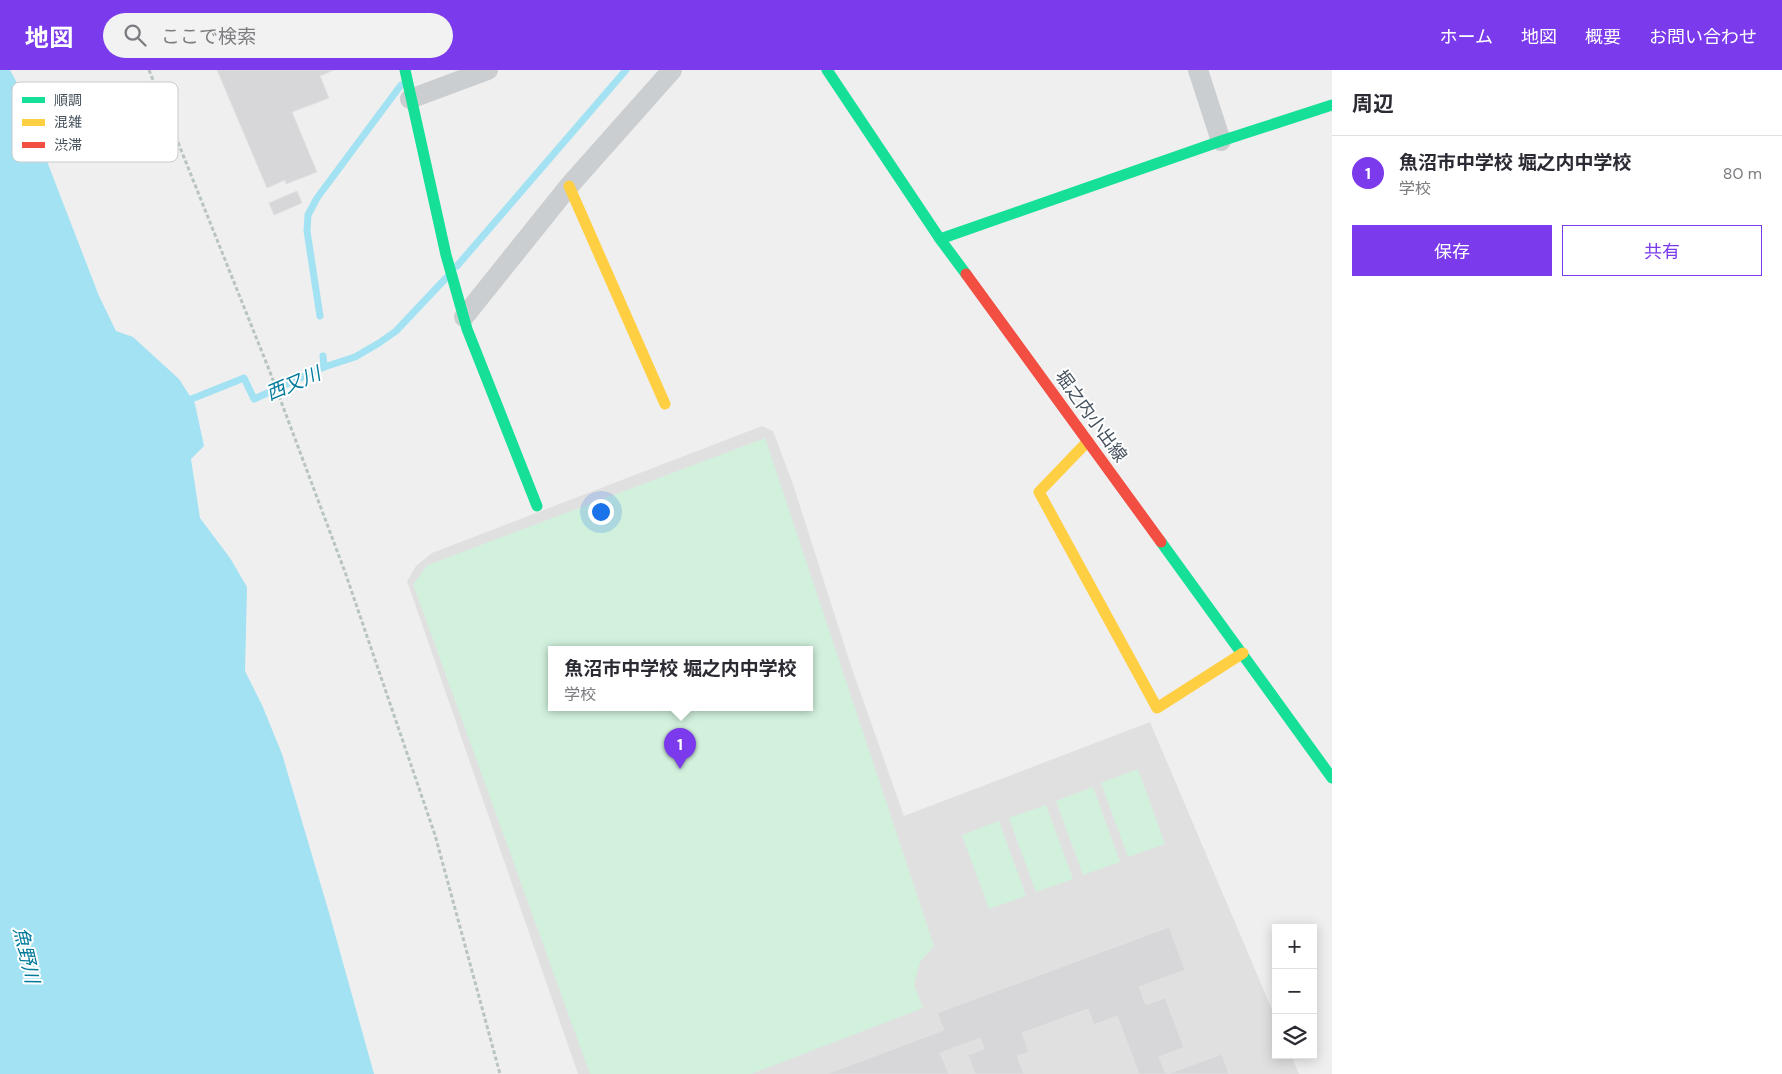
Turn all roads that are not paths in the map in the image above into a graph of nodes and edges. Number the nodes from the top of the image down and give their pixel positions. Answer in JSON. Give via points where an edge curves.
{"nodes":[{"id":1,"x":405,"y":70,"type":"edge"},
{"id":2,"x":488,"y":70,"type":"edge"},
{"id":3,"x":672,"y":70,"type":"edge"},
{"id":4,"x":826,"y":70,"type":"edge"},
{"id":5,"x":1198,"y":70,"type":"edge"},
{"id":6,"x":409,"y":96,"type":"junction"},
{"id":7,"x":1332,"y":105,"type":"edge"},
{"id":8,"x":1221,"y":141,"type":"junction"},
{"id":9,"x":568,"y":186,"type":"junction"},
{"id":10,"x":940,"y":239,"type":"junction"},
{"id":11,"x":463,"y":312,"type":"junction"},
{"id":12,"x":665,"y":404,"type":"dead end"},
{"id":13,"x":1088,"y":442,"type":"junction"},
{"id":14,"x":537,"y":506,"type":"dead end"},
{"id":15,"x":1242,"y":653,"type":"junction"},
{"id":16,"x":1332,"y":778,"type":"edge"}],
"edges":[{"from":1,"to":6,"type":"street"},
{"from":2,"to":6,"type":"street"},
{"from":3,"to":9,"type":"street"},
{"from":4,"to":10,"type":"street","name":"堀之内小出線"},
{"from":5,"to":8,"type":"street"},
{"from":6,"to":11,"type":"street","via":[[446,255]]},
{"from":7,"to":8,"type":"street"},
{"from":8,"to":10,"type":"street"},
{"from":9,"to":11,"type":"street"},
{"from":9,"to":12,"type":"street"},
{"from":10,"to":13,"type":"street","name":"堀之内小出線"},
{"from":11,"to":14,"type":"street"},
{"from":13,"to":15,"type":"street","name":"堀之内小出線"},
{"from":13,"to":15,"type":"street","via":[[1039,492],[1157,708]]},
{"from":15,"to":16,"type":"street","name":"堀之内小出線"}]}
